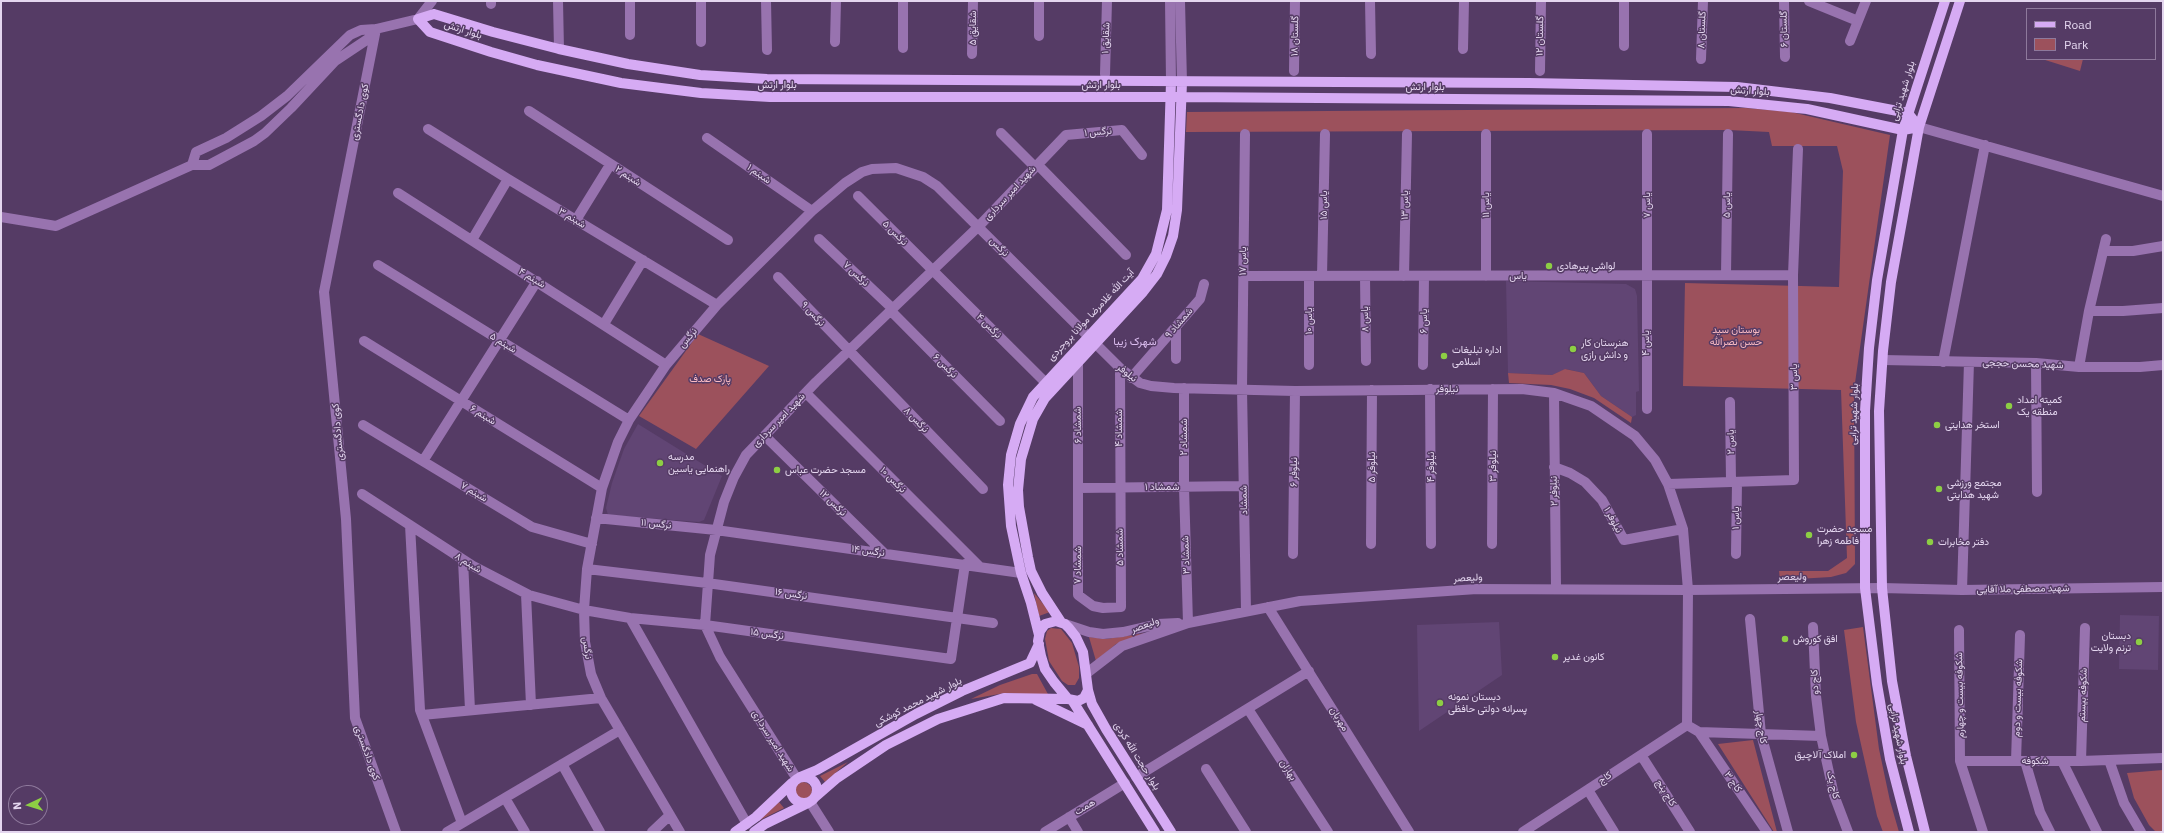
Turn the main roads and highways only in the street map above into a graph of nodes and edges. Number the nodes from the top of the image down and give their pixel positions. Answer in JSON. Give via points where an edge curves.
{"nodes":[{"id":1,"x":1945,"y":1,"type":"edge"},
{"id":2,"x":1960,"y":1,"type":"edge"},
{"id":3,"x":1172,"y":82,"type":"junction"},
{"id":4,"x":1182,"y":82,"type":"junction"},
{"id":5,"x":1541,"y":83,"type":"junction"},
{"id":6,"x":1171,"y":97,"type":"junction"},
{"id":7,"x":1182,"y":97,"type":"junction"},
{"id":8,"x":1541,"y":99,"type":"junction"},
{"id":9,"x":1908,"y":113,"type":"junction"},
{"id":10,"x":1919,"y":127,"type":"junction"},
{"id":11,"x":1903,"y":130,"type":"junction"},
{"id":12,"x":1113,"y":317,"type":"junction"},
{"id":13,"x":1092,"y":339,"type":"junction"},
{"id":14,"x":1031,"y":571,"type":"junction"},
{"id":15,"x":1021,"y":573,"type":"junction"},
{"id":16,"x":1063,"y":623,"type":"junction"},
{"id":17,"x":1039,"y":639,"type":"junction"},
{"id":18,"x":1088,"y":690,"type":"junction"},
{"id":19,"x":1034,"y":700,"type":"junction"},
{"id":20,"x":1070,"y":700,"type":"junction"},
{"id":21,"x":1089,"y":726,"type":"junction"},
{"id":22,"x":797,"y":779,"type":"junction"},
{"id":23,"x":811,"y":801,"type":"junction"},
{"id":24,"x":735,"y":832,"type":"edge"},
{"id":25,"x":754,"y":832,"type":"edge"},
{"id":26,"x":1155,"y":832,"type":"edge"},
{"id":27,"x":1171,"y":832,"type":"edge"},
{"id":28,"x":1909,"y":832,"type":"edge"},
{"id":29,"x":1925,"y":832,"type":"edge"}],
"edges":[{"from":1,"to":9,"type":"main road","name":"بلوار شهید ترابی"},
{"from":2,"to":10,"type":"main road","name":"بلوار شهید ترابی"},
{"from":3,"to":4,"type":"main road","name":"بلوار ارتش"},
{"from":3,"to":6,"type":"main road","name":"آیت الله غلامرضا مولانا بروجردی"},
{"from":3,"to":6,"type":"main road","name":"بلوار ارتش","via":[[767,79],[700,75],[559,50],[434,14],[418,19],[430,32],[537,65],[621,83],[702,93],[770,97]]},
{"from":4,"to":5,"type":"main road","name":"بلوار ارتش"},
{"from":4,"to":7,"type":"main road","name":"آیت الله غلامرضا مولانا بروجردی"},
{"from":5,"to":8,"type":"main road"},
{"from":5,"to":9,"type":"main road","name":"بلوار ارتش","via":[[1737,87],[1830,98]]},
{"from":6,"to":7,"type":"main road","name":"بلوار ارتش"},
{"from":6,"to":12,"type":"main road","name":"آیت الله غلامرضا مولانا بروجردی","via":[[1168,210],[1162,237],[1148,270]]},
{"from":7,"to":8,"type":"main road","name":"بلوار ارتش"},
{"from":7,"to":12,"type":"main road","name":"آیت الله غلامرضا مولانا بروجردی","via":[[1177,210],[1173,236],[1154,279]]},
{"from":8,"to":11,"type":"main road","name":"بلوار ارتش","via":[[1728,101],[1807,109]]},
{"from":9,"to":10,"type":"main road"},
{"from":9,"to":11,"type":"main road","name":"بلوار شهید ترابی"},
{"from":10,"to":11,"type":"main road"},
{"from":10,"to":29,"type":"main road","name":"بلوار شهید ترابی","via":[[1897,245],[1882,360],[1880,411],[1882,588],[1894,689],[1906,756]]},
{"from":11,"to":28,"type":"main road","name":"بلوار شهید ترابی","via":[[1884,232],[1869,348],[1865,411],[1865,588],[1877,684],[1890,759]]},
{"from":12,"to":13,"type":"main road","name":"آیت الله غلامرضا مولانا بروجردی"},
{"from":13,"to":14,"type":"main road","name":"آیت الله غلامرضا مولانا بروجردی","via":[[1078,362],[1038,408],[1028,431],[1021,459],[1018,490],[1020,522]]},
{"from":13,"to":15,"type":"main road","name":"آیت الله غلامرضا مولانا بروجردی","via":[[1045,382],[1033,397],[1011,455],[1008,499]]},
{"from":14,"to":15,"type":"main road"},
{"from":14,"to":16,"type":"main road","name":"آیت الله غلامرضا مولانا بروجردی","via":[[1042,593]]},
{"from":15,"to":17,"type":"main road","name":"آیت الله غلامرضا مولانا بروجردی"},
{"from":16,"to":17,"type":"main road","via":[[1054,621],[1045,624]]},
{"from":16,"to":18,"type":"main road","via":[[1079,642],[1087,673]]},
{"from":17,"to":20,"type":"main road","via":[[1045,669]]},
{"from":17,"to":22,"type":"main road","name":"بلوار شهید محمد کوشکی","via":[[1030,663],[936,704]]},
{"from":18,"to":20,"type":"main road","via":[[1081,700]]},
{"from":18,"to":27,"type":"main road","name":"بلوار حجت الله کردی","via":[[1098,714]]},
{"from":19,"to":20,"type":"main road"},
{"from":19,"to":21,"type":"main road"},
{"from":19,"to":23,"type":"main road","via":[[1004,698],[938,718],[886,745],[837,778]]},
{"from":20,"to":21,"type":"main road"},
{"from":21,"to":26,"type":"main road"},
{"from":22,"to":23,"type":"main road","via":[[808,778],[814,783],[817,790]]},
{"from":22,"to":23,"type":"main road","via":[[791,787],[791,795],[796,801]]},
{"from":22,"to":24,"type":"main road","name":"بلوار شهید محمد کوشکی"},
{"from":23,"to":25,"type":"main road"}]}
